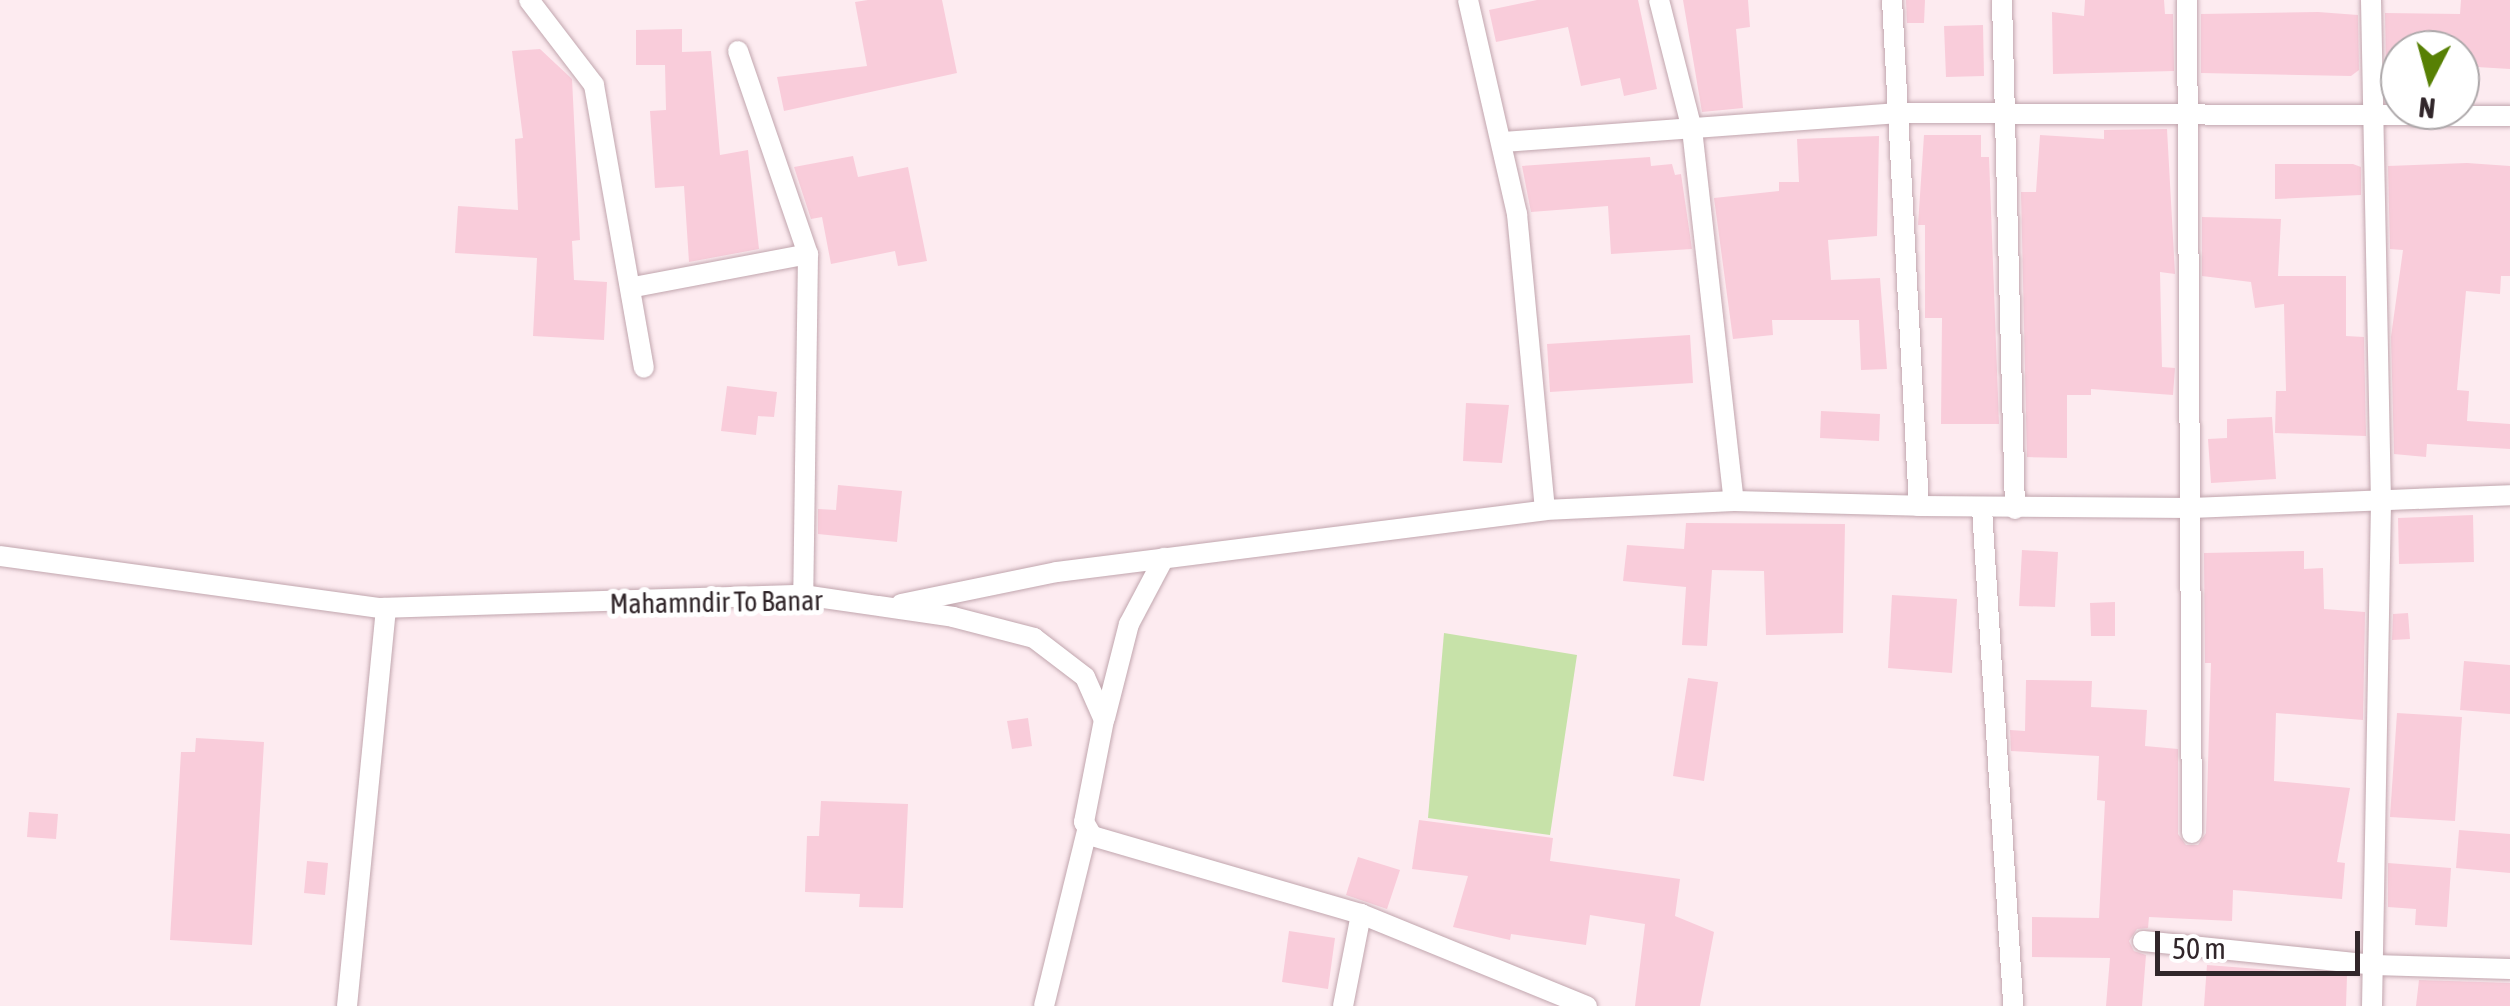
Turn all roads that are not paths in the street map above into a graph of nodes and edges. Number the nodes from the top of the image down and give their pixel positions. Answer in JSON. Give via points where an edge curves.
{"nodes":[{"id":1,"x":529,"y":0,"type":"edge"},
{"id":2,"x":1468,"y":0,"type":"edge"},
{"id":3,"x":1659,"y":0,"type":"edge"},
{"id":4,"x":1892,"y":0,"type":"edge"},
{"id":5,"x":2002,"y":0,"type":"edge"},
{"id":6,"x":2187,"y":0,"type":"edge"},
{"id":7,"x":2371,"y":0,"type":"edge"},
{"id":8,"x":738,"y":51,"type":"dead end"},
{"id":9,"x":1896,"y":113,"type":"junction"},
{"id":10,"x":2004,"y":114,"type":"junction"},
{"id":11,"x":2189,"y":116,"type":"junction"},
{"id":12,"x":2510,"y":116,"type":"edge"},
{"id":13,"x":2374,"y":118,"type":"junction"},
{"id":14,"x":1692,"y":129,"type":"junction"},
{"id":15,"x":1504,"y":142,"type":"junction"},
{"id":16,"x":808,"y":254,"type":"junction"},
{"id":17,"x":634,"y":287,"type":"junction"},
{"id":18,"x":644,"y":368,"type":"dead end"},
{"id":19,"x":2510,"y":495,"type":"edge"},
{"id":20,"x":1734,"y":500,"type":"junction"},
{"id":21,"x":2382,"y":502,"type":"junction"},
{"id":22,"x":1918,"y":506,"type":"junction"},
{"id":23,"x":2191,"y":508,"type":"junction"},
{"id":24,"x":1982,"y":509,"type":"junction"},
{"id":25,"x":2016,"y":509,"type":"junction"},
{"id":26,"x":1545,"y":510,"type":"junction"},
{"id":27,"x":0,"y":556,"type":"edge"},
{"id":28,"x":1164,"y":558,"type":"junction"},
{"id":29,"x":803,"y":596,"type":"junction"},
{"id":30,"x":885,"y":607,"type":"junction"},
{"id":31,"x":386,"y":608,"type":"junction"},
{"id":32,"x":1104,"y":720,"type":"junction"},
{"id":33,"x":1087,"y":831,"type":"junction"},
{"id":34,"x":2192,"y":833,"type":"dead end"},
{"id":35,"x":1361,"y":914,"type":"junction"},
{"id":36,"x":2143,"y":940,"type":"dead end"},
{"id":37,"x":2374,"y":965,"type":"junction"},
{"id":38,"x":2510,"y":970,"type":"edge"},
{"id":39,"x":347,"y":1006,"type":"edge"},
{"id":40,"x":1044,"y":1006,"type":"edge"},
{"id":41,"x":1343,"y":1006,"type":"edge"},
{"id":42,"x":1587,"y":1006,"type":"edge"},
{"id":43,"x":2013,"y":1006,"type":"edge"},
{"id":44,"x":2372,"y":1006,"type":"edge"}],
"edges":[{"from":1,"to":17,"type":"street","via":[[594,84]]},
{"from":2,"to":15,"type":"street"},
{"from":3,"to":14,"type":"street"},
{"from":4,"to":9,"type":"street"},
{"from":5,"to":10,"type":"street"},
{"from":6,"to":11,"type":"street"},
{"from":7,"to":13,"type":"street"},
{"from":8,"to":16,"type":"street"},
{"from":9,"to":10,"type":"street"},
{"from":9,"to":14,"type":"street"},
{"from":9,"to":22,"type":"street"},
{"from":10,"to":11,"type":"street"},
{"from":10,"to":25,"type":"street"},
{"from":11,"to":13,"type":"street"},
{"from":11,"to":23,"type":"street"},
{"from":12,"to":13,"type":"street"},
{"from":13,"to":21,"type":"street"},
{"from":14,"to":15,"type":"street"},
{"from":14,"to":20,"type":"street"},
{"from":15,"to":26,"type":"street"},
{"from":16,"to":17,"type":"street"},
{"from":16,"to":29,"type":"street"},
{"from":17,"to":18,"type":"street"},
{"from":19,"to":21,"type":"street"},
{"from":20,"to":22,"type":"street"},
{"from":20,"to":26,"type":"street"},
{"from":21,"to":23,"type":"street"},
{"from":21,"to":37,"type":"street"},
{"from":22,"to":24,"type":"street"},
{"from":23,"to":25,"type":"street"},
{"from":23,"to":34,"type":"street"},
{"from":24,"to":25,"type":"street"},
{"from":24,"to":43,"type":"street"},
{"from":26,"to":28,"type":"street"},
{"from":27,"to":31,"type":"street","name":"Mahamndir To Banar"},
{"from":28,"to":30,"type":"street"},
{"from":28,"to":32,"type":"street","via":[[1129,624]]},
{"from":29,"to":30,"type":"street","name":"Mahamndir To Banar"},
{"from":29,"to":31,"type":"street","name":"Mahamndir To Banar"},
{"from":30,"to":32,"type":"street","name":"Mahamndir To Banar","via":[[1034,638],[1085,676]]},
{"from":31,"to":39,"type":"street"},
{"from":32,"to":33,"type":"street"},
{"from":33,"to":35,"type":"street","via":[[1102,842]]},
{"from":33,"to":40,"type":"street"},
{"from":35,"to":41,"type":"street"},
{"from":35,"to":42,"type":"street"},
{"from":36,"to":37,"type":"street"},
{"from":37,"to":38,"type":"street"},
{"from":37,"to":44,"type":"street"}]}
